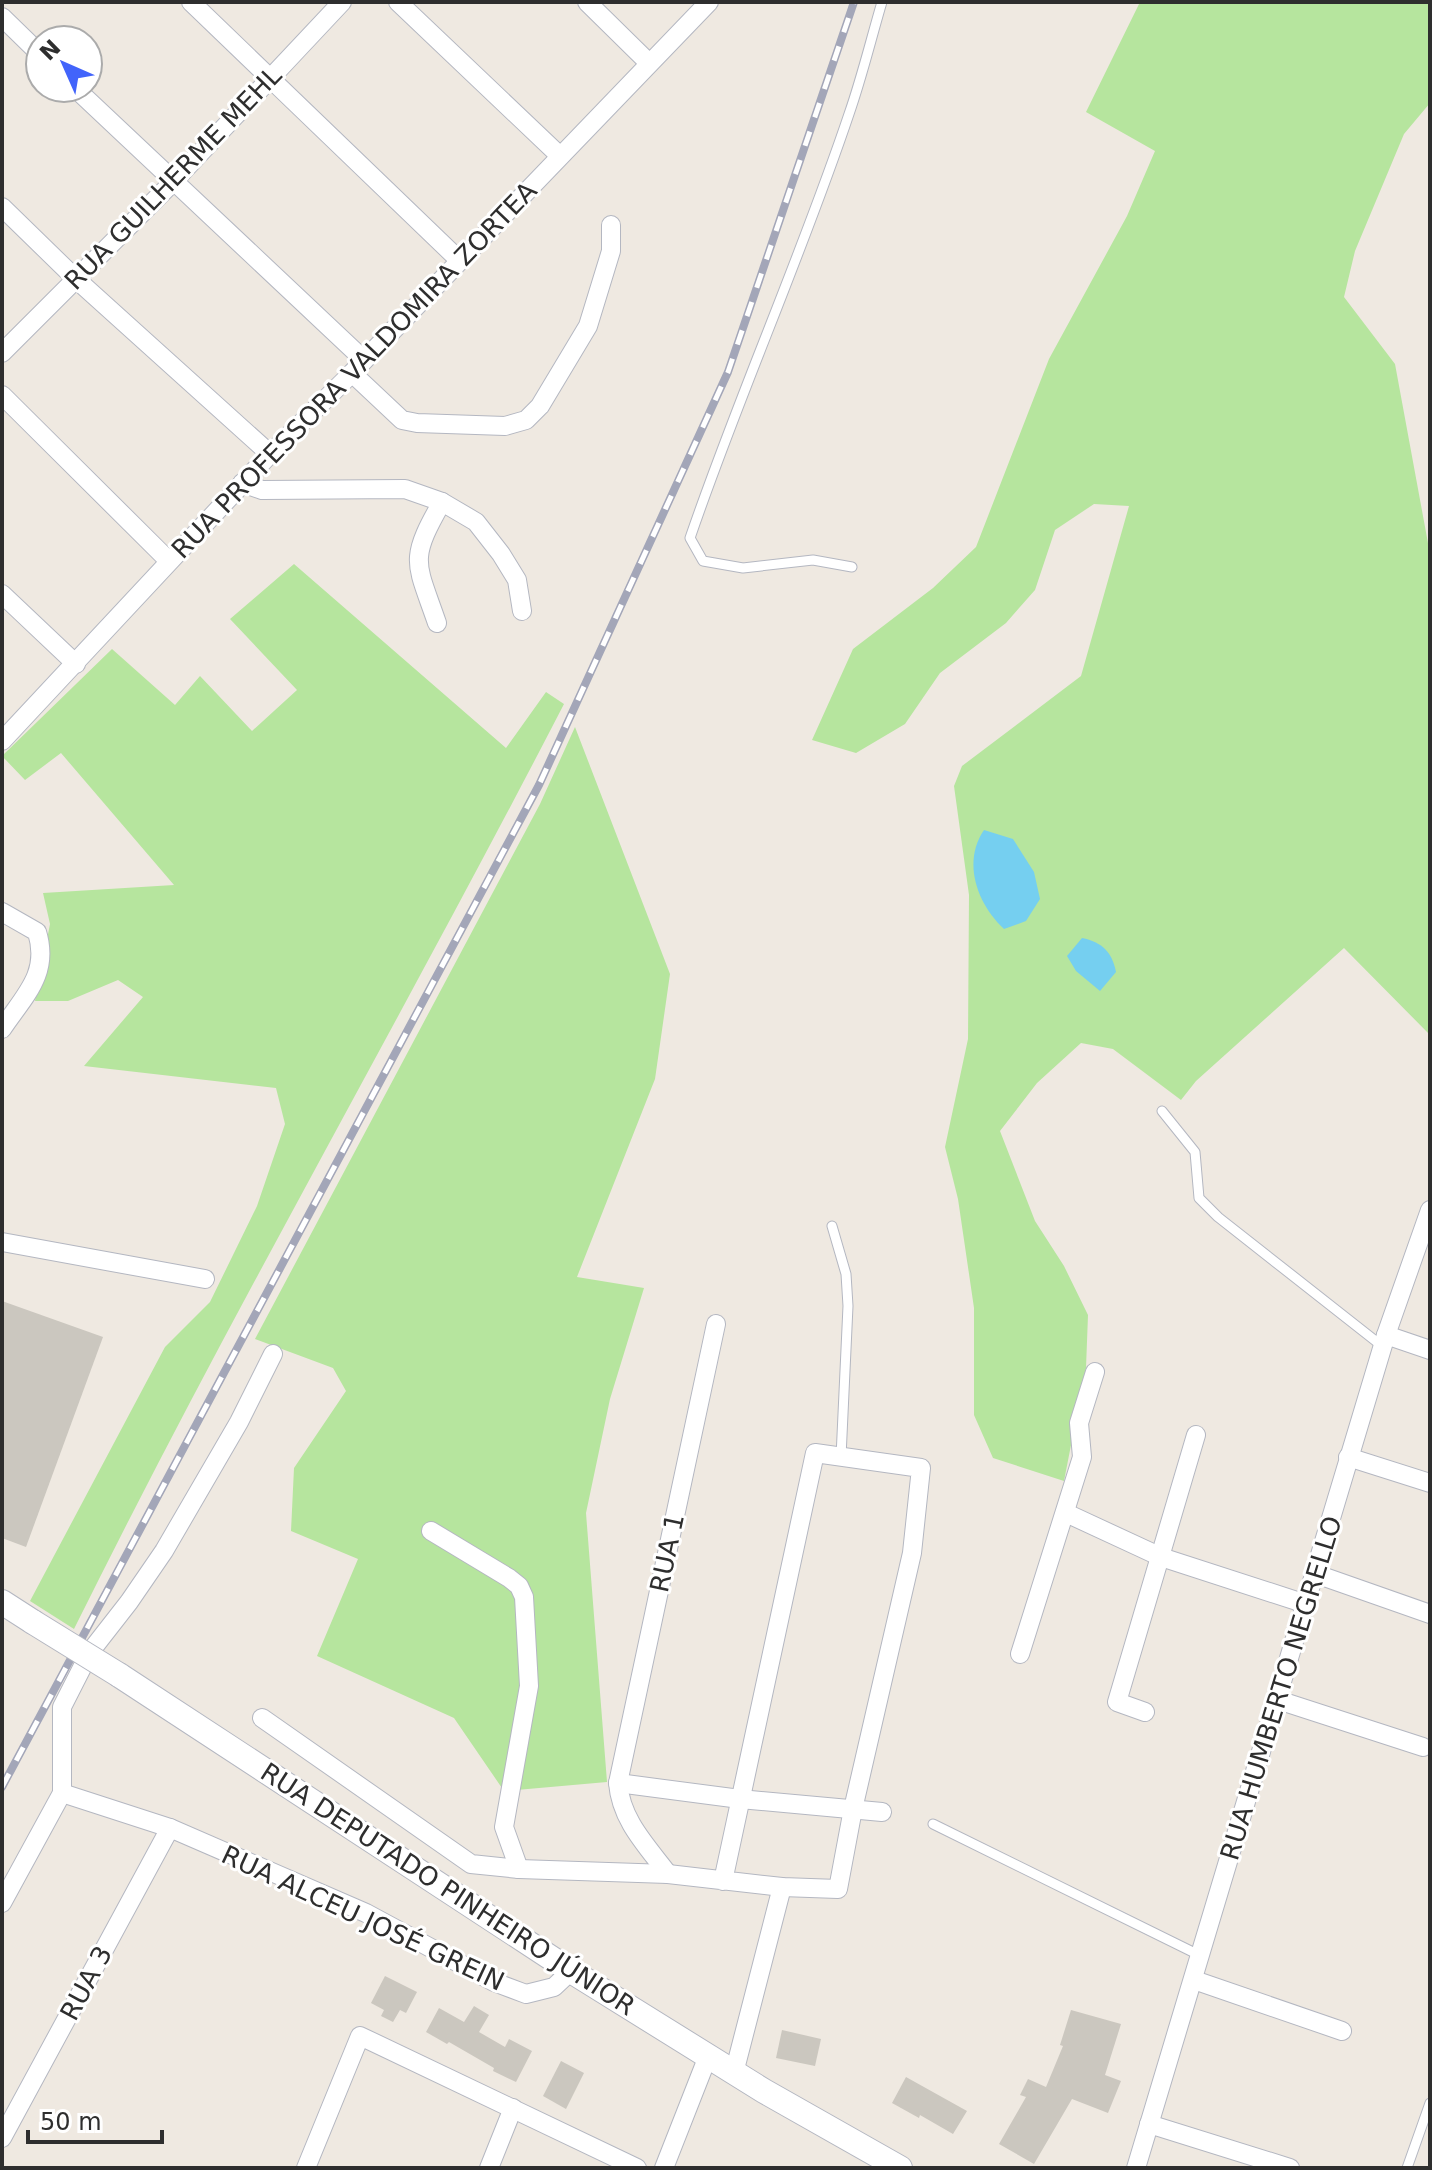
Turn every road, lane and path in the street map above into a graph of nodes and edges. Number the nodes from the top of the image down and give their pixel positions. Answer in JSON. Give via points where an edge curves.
{"nodes":[{"id":1,"x":191,"y":2,"type":"edge"},
{"id":2,"x":342,"y":2,"type":"edge"},
{"id":3,"x":398,"y":2,"type":"edge"},
{"id":4,"x":587,"y":2,"type":"edge"},
{"id":5,"x":709,"y":2,"type":"edge"},
{"id":6,"x":882,"y":2,"type":"edge"},
{"id":7,"x":2,"y":17,"type":"edge"},
{"id":8,"x":24,"y":38,"type":"edge"},
{"id":9,"x":649,"y":63,"type":"junction"},
{"id":10,"x":272,"y":77,"type":"junction"},
{"id":11,"x":92,"y":104,"type":"edge"},
{"id":12,"x":560,"y":156,"type":"junction"},
{"id":13,"x":173,"y":182,"type":"junction"},
{"id":14,"x":2,"y":207,"type":"edge"},
{"id":15,"x":611,"y":225,"type":"dead end"},
{"id":16,"x":459,"y":260,"type":"junction"},
{"id":17,"x":76,"y":279,"type":"junction"},
{"id":18,"x":2,"y":353,"type":"edge"},
{"id":19,"x":358,"y":366,"type":"junction"},
{"id":20,"x":2,"y":395,"type":"edge"},
{"id":21,"x":270,"y":454,"type":"junction"},
{"id":22,"x":242,"y":483,"type":"junction"},
{"id":23,"x":442,"y":502,"type":"junction"},
{"id":24,"x":169,"y":561,"type":"junction"},
{"id":25,"x":852,"y":567,"type":"dead end"},
{"id":26,"x":2,"y":594,"type":"edge"},
{"id":27,"x":522,"y":611,"type":"dead end"},
{"id":28,"x":437,"y":623,"type":"dead end"},
{"id":29,"x":76,"y":664,"type":"junction"},
{"id":30,"x":2,"y":741,"type":"edge"},
{"id":31,"x":2,"y":912,"type":"edge"},
{"id":32,"x":2,"y":1029,"type":"edge"},
{"id":33,"x":1162,"y":1111,"type":"dead end"},
{"id":34,"x":1430,"y":1210,"type":"edge"},
{"id":35,"x":832,"y":1226,"type":"dead end"},
{"id":36,"x":2,"y":1242,"type":"edge"},
{"id":37,"x":205,"y":1279,"type":"dead end"},
{"id":38,"x":716,"y":1324,"type":"dead end"},
{"id":39,"x":1384,"y":1340,"type":"junction"},
{"id":40,"x":1430,"y":1350,"type":"edge"},
{"id":41,"x":273,"y":1354,"type":"dead end"},
{"id":42,"x":1095,"y":1372,"type":"dead end"},
{"id":43,"x":1196,"y":1435,"type":"dead end"},
{"id":44,"x":841,"y":1457,"type":"junction"},
{"id":45,"x":1348,"y":1457,"type":"junction"},
{"id":46,"x":1430,"y":1483,"type":"edge"},
{"id":47,"x":1066,"y":1513,"type":"junction"},
{"id":48,"x":431,"y":1531,"type":"dead end"},
{"id":49,"x":1161,"y":1557,"type":"junction"},
{"id":50,"x":1316,"y":1574,"type":"junction"},
{"id":51,"x":2,"y":1602,"type":"edge"},
{"id":52,"x":1306,"y":1604,"type":"junction"},
{"id":53,"x":1430,"y":1614,"type":"edge"},
{"id":54,"x":1020,"y":1654,"type":"dead end"},
{"id":55,"x":1278,"y":1700,"type":"junction"},
{"id":56,"x":1145,"y":1712,"type":"dead end"},
{"id":57,"x":262,"y":1718,"type":"dead end"},
{"id":58,"x":1423,"y":1747,"type":"dead end"},
{"id":59,"x":618,"y":1783,"type":"junction"},
{"id":60,"x":62,"y":1793,"type":"junction"},
{"id":61,"x":740,"y":1799,"type":"junction"},
{"id":62,"x":853,"y":1809,"type":"junction"},
{"id":63,"x":882,"y":1812,"type":"dead end"},
{"id":64,"x":933,"y":1824,"type":"dead end"},
{"id":65,"x":170,"y":1828,"type":"junction"},
{"id":66,"x":519,"y":1869,"type":"junction"},
{"id":67,"x":668,"y":1874,"type":"junction"},
{"id":68,"x":723,"y":1881,"type":"junction"},
{"id":69,"x":782,"y":1887,"type":"junction"},
{"id":70,"x":2,"y":1903,"type":"edge"},
{"id":71,"x":1201,"y":1956,"type":"junction"},
{"id":72,"x":571,"y":1971,"type":"junction"},
{"id":73,"x":1194,"y":1980,"type":"junction"},
{"id":74,"x":1342,"y":2031,"type":"dead end"},
{"id":75,"x":708,"y":2056,"type":"junction"},
{"id":76,"x":734,"y":2073,"type":"junction"},
{"id":77,"x":1430,"y":2103,"type":"edge"},
{"id":78,"x":513,"y":2108,"type":"junction"},
{"id":79,"x":1149,"y":2124,"type":"junction"},
{"id":80,"x":2,"y":2138,"type":"edge"},
{"id":81,"x":895,"y":2167,"type":"edge"},
{"id":82,"x":306,"y":2168,"type":"edge"},
{"id":83,"x":489,"y":2168,"type":"edge"},
{"id":84,"x":637,"y":2168,"type":"edge"},
{"id":85,"x":664,"y":2168,"type":"edge"},
{"id":86,"x":1136,"y":2168,"type":"edge"},
{"id":87,"x":1290,"y":2168,"type":"edge"},
{"id":88,"x":1407,"y":2168,"type":"edge"}],
"edges":[{"from":1,"to":10,"type":"street"},
{"from":2,"to":10,"type":"street","name":"RUA GUILHERME MEHL"},
{"from":3,"to":12,"type":"street"},
{"from":4,"to":9,"type":"street"},
{"from":5,"to":9,"type":"street","name":"RUA PROFESSORA VALDOMIRA ZORTEA"},
{"from":6,"to":25,"type":"lane","via":[[839,142],[690,538],[703,561],[743,568],[813,560]]},
{"from":7,"to":8,"type":"street"},
{"from":9,"to":12,"type":"street","name":"RUA PROFESSORA VALDOMIRA ZORTEA"},
{"from":10,"to":13,"type":"street","name":"RUA GUILHERME MEHL"},
{"from":10,"to":16,"type":"street"},
{"from":11,"to":13,"type":"street"},
{"from":12,"to":16,"type":"street","name":"RUA PROFESSORA VALDOMIRA ZORTEA"},
{"from":13,"to":17,"type":"street","name":"RUA GUILHERME MEHL"},
{"from":13,"to":19,"type":"street"},
{"from":14,"to":17,"type":"street"},
{"from":15,"to":19,"type":"street","via":[[611,251],[588,326],[526,420],[505,426],[402,420]]},
{"from":16,"to":19,"type":"street","name":"RUA PROFESSORA VALDOMIRA ZORTEA"},
{"from":17,"to":18,"type":"street","name":"RUA GUILHERME MEHL"},
{"from":17,"to":21,"type":"street"},
{"from":19,"to":21,"type":"street","name":"RUA PROFESSORA VALDOMIRA ZORTEA"},
{"from":20,"to":24,"type":"street"},
{"from":21,"to":22,"type":"street","name":"RUA PROFESSORA VALDOMIRA ZORTEA"},
{"from":22,"to":23,"type":"street","via":[[262,490],[405,489]]},
{"from":22,"to":24,"type":"street","name":"RUA PROFESSORA VALDOMIRA ZORTEA"},
{"from":23,"to":27,"type":"street","via":[[476,522],[501,554],[517,580]]},
{"from":23,"to":28,"type":"street","via":[[420,540],[417,566]]},
{"from":24,"to":29,"type":"street","name":"RUA PROFESSORA VALDOMIRA ZORTEA"},
{"from":26,"to":29,"type":"street"},
{"from":29,"to":30,"type":"street","name":"RUA PROFESSORA VALDOMIRA ZORTEA"},
{"from":31,"to":32,"type":"street","via":[[37,932],[42,950],[39,972]]},
{"from":33,"to":39,"type":"lane","via":[[1195,1152],[1199,1198]]},
{"from":34,"to":39,"type":"street","name":"RUA HUMBERTO NEGRELLO"},
{"from":35,"to":44,"type":"lane","via":[[846,1274],[848,1306]]},
{"from":36,"to":37,"type":"street"},
{"from":38,"to":59,"type":"street","name":"RUA 1"},
{"from":39,"to":40,"type":"street"},
{"from":39,"to":45,"type":"street","name":"RUA HUMBERTO NEGRELLO"},
{"from":41,"to":60,"type":"street","via":[[164,1551],[90,1652],[62,1707]]},
{"from":42,"to":47,"type":"street","via":[[1079,1423],[1082,1457]]},
{"from":43,"to":49,"type":"street"},
{"from":44,"to":61,"type":"street","via":[[815,1453]]},
{"from":44,"to":62,"type":"street","via":[[921,1468],[912,1553]]},
{"from":45,"to":46,"type":"street"},
{"from":45,"to":50,"type":"street","name":"RUA HUMBERTO NEGRELLO"},
{"from":47,"to":49,"type":"street"},
{"from":47,"to":54,"type":"street"},
{"from":48,"to":66,"type":"street","via":[[509,1578],[524,1597],[529,1686],[504,1827]]},
{"from":49,"to":52,"type":"street"},
{"from":49,"to":56,"type":"street","via":[[1117,1702]]},
{"from":50,"to":52,"type":"street","name":"RUA HUMBERTO NEGRELLO"},
{"from":50,"to":53,"type":"street"},
{"from":51,"to":72,"type":"street","name":"RUA DEPUTADO PINHEIRO JÚNIOR","bridge":true},
{"from":52,"to":55,"type":"street","name":"RUA HUMBERTO NEGRELLO"},
{"from":55,"to":58,"type":"street"},
{"from":55,"to":71,"type":"street","name":"RUA HUMBERTO NEGRELLO"},
{"from":57,"to":66,"type":"street","via":[[471,1864]]},
{"from":59,"to":61,"type":"street"},
{"from":59,"to":67,"type":"street","via":[[627,1820]]},
{"from":60,"to":65,"type":"street","name":"RUA ALCEU JOSÉ GREIN"},
{"from":60,"to":70,"type":"street"},
{"from":61,"to":62,"type":"street"},
{"from":61,"to":68,"type":"street"},
{"from":62,"to":63,"type":"street"},
{"from":62,"to":69,"type":"street","via":[[838,1889]]},
{"from":64,"to":71,"type":"lane"},
{"from":65,"to":72,"type":"street","name":"RUA ALCEU JOSÉ GREIN","via":[[366,1913],[526,1994],[554,1987]]},
{"from":65,"to":80,"type":"street","name":"RUA 3"},
{"from":66,"to":67,"type":"street"},
{"from":67,"to":68,"type":"street"},
{"from":68,"to":69,"type":"street"},
{"from":69,"to":76,"type":"street"},
{"from":71,"to":73,"type":"street","name":"RUA HUMBERTO NEGRELLO"},
{"from":72,"to":75,"type":"street","name":"RUA DEPUTADO PINHEIRO JÚNIOR"},
{"from":73,"to":74,"type":"street"},
{"from":73,"to":79,"type":"street","name":"RUA HUMBERTO NEGRELLO"},
{"from":75,"to":76,"type":"street","name":"RUA DEPUTADO PINHEIRO JÚNIOR"},
{"from":75,"to":85,"type":"street"},
{"from":76,"to":81,"type":"street","name":"RUA DEPUTADO PINHEIRO JÚNIOR"},
{"from":77,"to":88,"type":"lane"},
{"from":78,"to":82,"type":"street","via":[[360,2036]]},
{"from":78,"to":83,"type":"street"},
{"from":78,"to":84,"type":"street"},
{"from":79,"to":86,"type":"street","name":"RUA HUMBERTO NEGRELLO"},
{"from":79,"to":87,"type":"street"}]}
